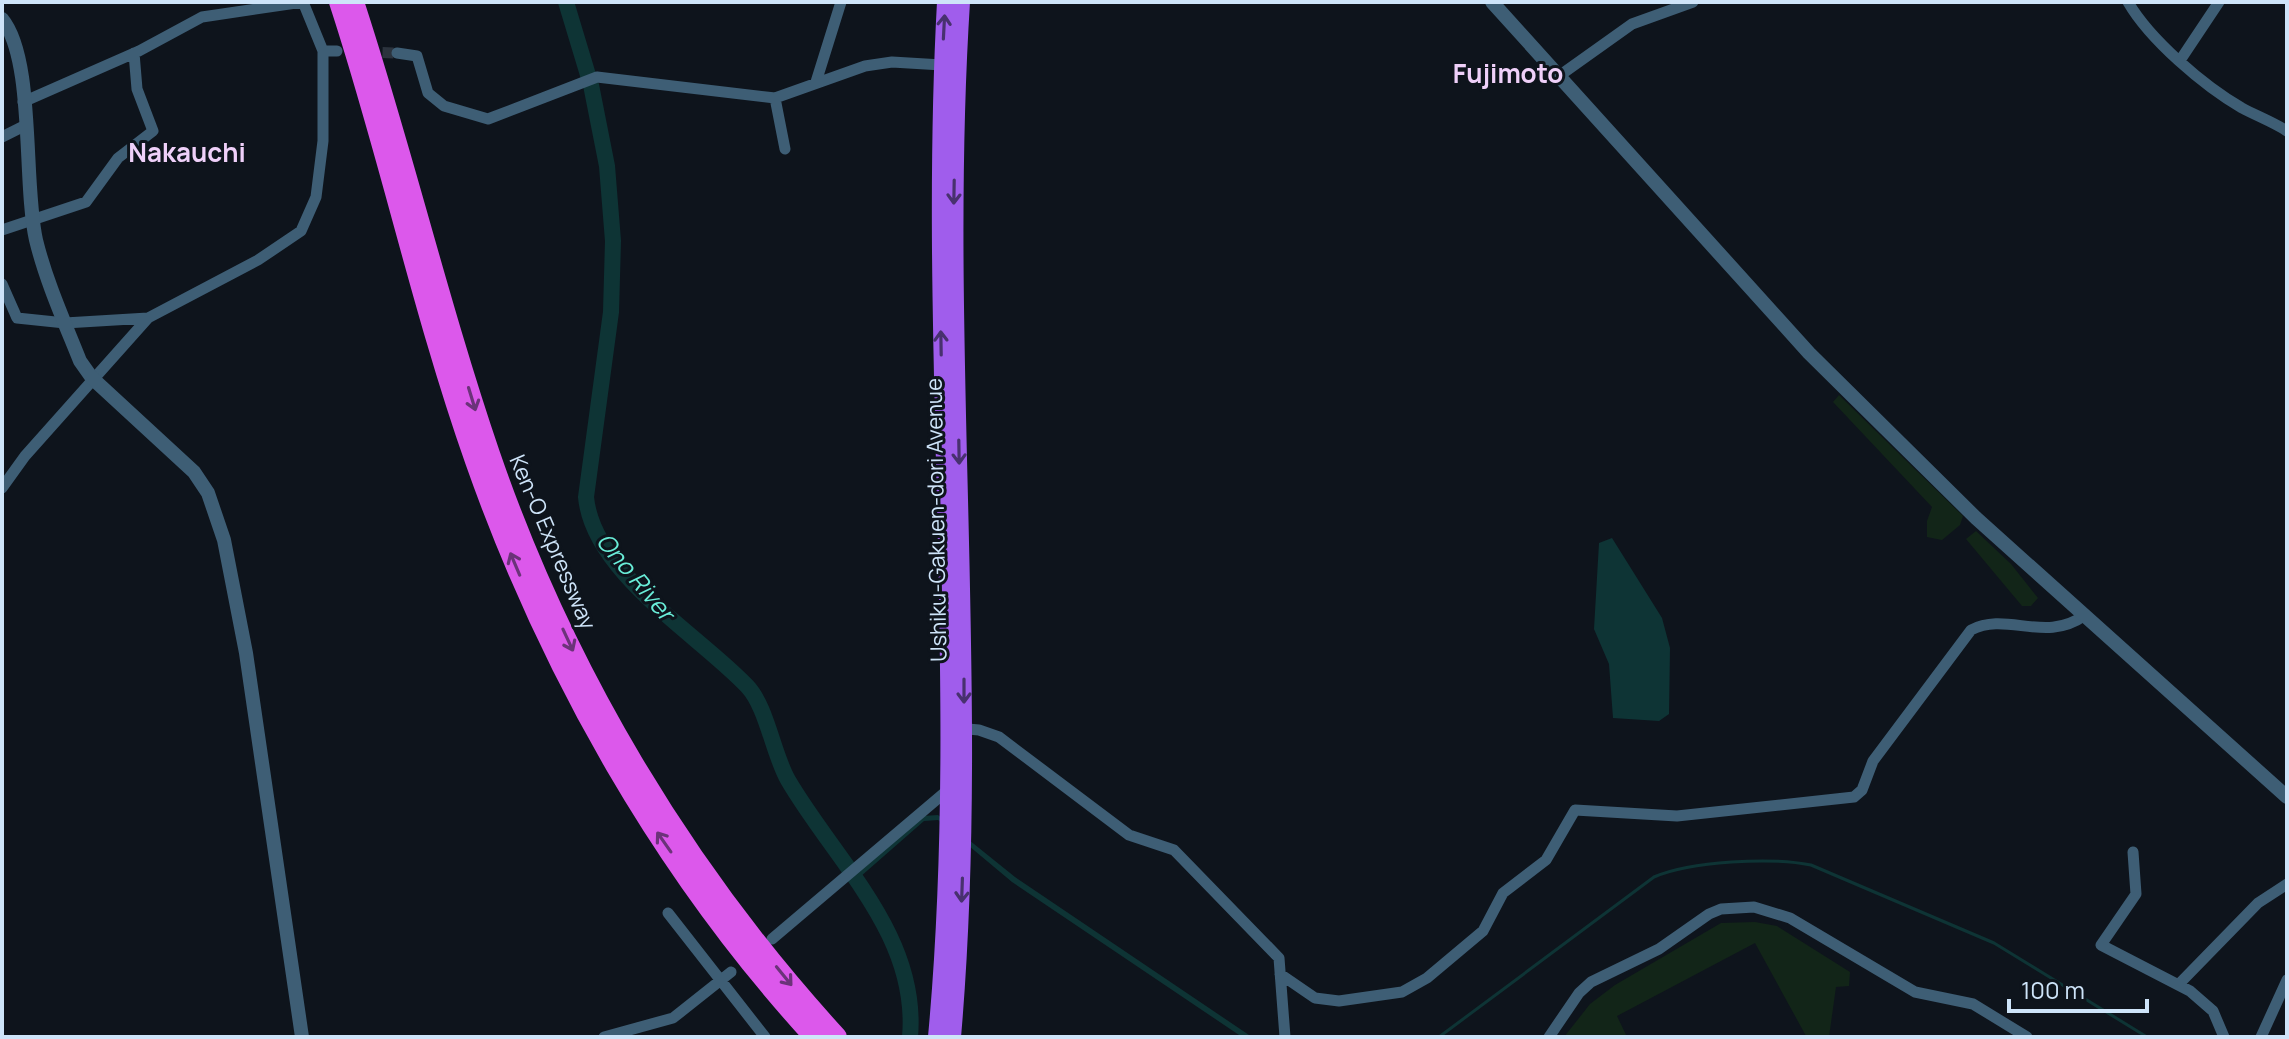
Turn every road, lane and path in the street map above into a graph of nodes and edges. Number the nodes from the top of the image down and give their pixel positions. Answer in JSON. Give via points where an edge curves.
{"nodes":[{"id":1,"x":303,"y":2,"type":"edge"},
{"id":2,"x":339,"y":2,"type":"edge"},
{"id":3,"x":354,"y":2,"type":"edge"},
{"id":4,"x":841,"y":2,"type":"edge"},
{"id":5,"x":946,"y":2,"type":"edge"},
{"id":6,"x":961,"y":2,"type":"edge"},
{"id":7,"x":1693,"y":2,"type":"edge"},
{"id":8,"x":2128,"y":2,"type":"edge"},
{"id":9,"x":2219,"y":2,"type":"edge"},
{"id":10,"x":1497,"y":3,"type":"edge"},
{"id":11,"x":2,"y":19,"type":"edge"},
{"id":12,"x":323,"y":51,"type":"junction"},
{"id":13,"x":337,"y":51,"type":"dead end"},
{"id":14,"x":134,"y":53,"type":"junction"},
{"id":15,"x":397,"y":53,"type":"tunnel mouth"},
{"id":16,"x":2181,"y":59,"type":"junction"},
{"id":17,"x":942,"y":65,"type":"junction"},
{"id":18,"x":1559,"y":76,"type":"junction"},
{"id":19,"x":816,"y":82,"type":"junction"},
{"id":20,"x":775,"y":98,"type":"junction"},
{"id":21,"x":23,"y":102,"type":"junction"},
{"id":22,"x":24,"y":126,"type":"junction"},
{"id":23,"x":2287,"y":131,"type":"edge"},
{"id":24,"x":2,"y":137,"type":"edge"},
{"id":25,"x":785,"y":149,"type":"dead end"},
{"id":26,"x":33,"y":221,"type":"junction"},
{"id":27,"x":2,"y":229,"type":"edge"},
{"id":28,"x":2,"y":284,"type":"edge"},
{"id":29,"x":148,"y":318,"type":"junction"},
{"id":30,"x":65,"y":323,"type":"junction"},
{"id":31,"x":92,"y":378,"type":"junction"},
{"id":32,"x":2,"y":488,"type":"edge"},
{"id":33,"x":2085,"y":615,"type":"junction"},
{"id":34,"x":956,"y":728,"type":"junction"},
{"id":35,"x":949,"y":788,"type":"junction"},
{"id":36,"x":2287,"y":797,"type":"edge"},
{"id":37,"x":2133,"y":852,"type":"dead end"},
{"id":38,"x":2287,"y":884,"type":"edge"},
{"id":39,"x":668,"y":913,"type":"dead end"},
{"id":40,"x":772,"y":939,"type":"dead end"},
{"id":41,"x":731,"y":972,"type":"dead end"},
{"id":42,"x":1280,"y":974,"type":"junction"},
{"id":43,"x":2287,"y":980,"type":"edge"},
{"id":44,"x":720,"y":981,"type":"junction"},
{"id":45,"x":2179,"y":984,"type":"junction"},
{"id":46,"x":302,"y":1037,"type":"edge"},
{"id":47,"x":604,"y":1037,"type":"edge"},
{"id":48,"x":765,"y":1037,"type":"edge"},
{"id":49,"x":814,"y":1037,"type":"edge"},
{"id":50,"x":837,"y":1037,"type":"edge"},
{"id":51,"x":937,"y":1037,"type":"edge"},
{"id":52,"x":952,"y":1037,"type":"edge"},
{"id":53,"x":1285,"y":1037,"type":"edge"},
{"id":54,"x":1549,"y":1037,"type":"edge"},
{"id":55,"x":2027,"y":1037,"type":"edge"},
{"id":56,"x":2224,"y":1037,"type":"edge"},
{"id":57,"x":2261,"y":1037,"type":"edge"}],
"edges":[{"from":1,"to":12,"type":"street"},
{"from":1,"to":14,"type":"street","via":[[202,17]]},
{"from":49,"to":2,"type":"highway","name":"Ken-O Expressway","one_way":true,"via":[[742,952],[659,837],[554,651],[474,459]]},
{"from":3,"to":50,"type":"highway","name":"Ken-O Expressway","one_way":true,"via":[[490,455],[571,647],[673,827],[757,942]]},
{"from":4,"to":19,"type":"street"},
{"from":17,"to":5,"type":"highway","name":"Ushiku-Gakuen-dori Avenue","one_way":true},
{"from":6,"to":34,"type":"highway","name":"Ushiku-Gakuen-dori Avenue","one_way":true,"via":[[954,213]]},
{"from":7,"to":18,"type":"street","via":[[1632,24]]},
{"from":8,"to":16,"type":"street","via":[[2164,47]]},
{"from":9,"to":16,"type":"street"},
{"from":10,"to":18,"type":"street"},
{"from":11,"to":21,"type":"street","via":[[19,50]]},
{"from":12,"to":13,"type":"street"},
{"from":12,"to":29,"type":"street","via":[[323,141],[316,197],[301,231]]},
{"from":14,"to":21,"type":"street"},
{"from":14,"to":26,"type":"street","via":[[137,89],[153,131],[118,158],[86,202]]},
{"from":15,"to":20,"type":"street","via":[[417,56],[428,93],[444,106],[488,119],[597,77]]},
{"from":16,"to":23,"type":"street","via":[[2241,107]]},
{"from":17,"to":19,"type":"street","via":[[892,62]]},
{"from":34,"to":17,"type":"highway","name":"Ushiku-Gakuen-dori Avenue","one_way":true,"via":[[939,214]]},
{"from":18,"to":33,"type":"street","via":[[1809,353],[1976,518]]},
{"from":19,"to":20,"type":"street"},
{"from":20,"to":25,"type":"street"},
{"from":21,"to":22,"type":"street"},
{"from":22,"to":24,"type":"street"},
{"from":22,"to":26,"type":"street"},
{"from":26,"to":27,"type":"street"},
{"from":26,"to":30,"type":"street"},
{"from":28,"to":30,"type":"street","via":[[17,318]]},
{"from":29,"to":30,"type":"street"},
{"from":29,"to":31,"type":"street"},
{"from":30,"to":31,"type":"street"},
{"from":31,"to":32,"type":"street"},
{"from":31,"to":46,"type":"street","via":[[194,472],[208,493],[224,540],[246,653]]},
{"from":33,"to":36,"type":"street"},
{"from":33,"to":42,"type":"street","via":[[2070,626],[2052,629],[1991,625],[1971,630],[1873,761],[1854,797],[1677,816],[1575,810],[1546,860],[1503,893],[1483,931],[1415,985],[1402,992],[1324,1000]]},
{"from":34,"to":35,"type":"highway","name":"Ushiku-Gakuen-dori Avenue"},
{"from":34,"to":42,"type":"street","via":[[990,732],[1129,835],[1174,850],[1279,958]]},
{"from":34,"to":52,"type":"highway","name":"Ushiku-Gakuen-dori Avenue","one_way":true,"via":[[961,898]]},
{"from":35,"to":40,"type":"street"},
{"from":35,"to":51,"type":"highway","name":"Ushiku-Gakuen-dori Avenue"},
{"from":37,"to":45,"type":"street","via":[[2136,894],[2101,945]]},
{"from":38,"to":45,"type":"street","via":[[2258,903]]},
{"from":39,"to":44,"type":"street"},
{"from":41,"to":44,"type":"street"},
{"from":42,"to":53,"type":"street"},
{"from":43,"to":57,"type":"street"},
{"from":44,"to":47,"type":"street","via":[[673,1018]]},
{"from":44,"to":48,"type":"street"},
{"from":45,"to":56,"type":"street","via":[[2213,1011]]},
{"from":54,"to":55,"type":"street","via":[[1591,982],[1659,949],[1709,914],[1754,907],[1790,918],[1915,992],[1973,1004]]}]}
